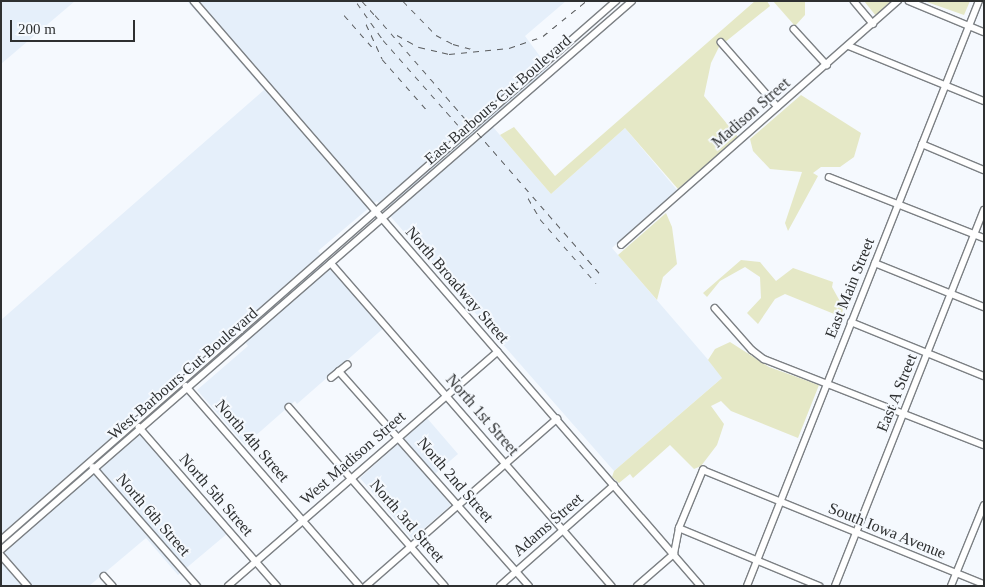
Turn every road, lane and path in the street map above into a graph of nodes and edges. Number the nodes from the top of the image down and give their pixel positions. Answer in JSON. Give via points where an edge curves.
{"nodes":[{"id":1,"x":194,"y":1,"type":"edge"},
{"id":2,"x":616,"y":1,"type":"edge"},
{"id":3,"x":632,"y":1,"type":"edge"},
{"id":4,"x":854,"y":1,"type":"edge"},
{"id":5,"x":898,"y":1,"type":"edge"},
{"id":6,"x":909,"y":1,"type":"edge"},
{"id":7,"x":978,"y":1,"type":"edge"},
{"id":8,"x":873,"y":24,"type":"junction"},
{"id":9,"x":969,"y":26,"type":"junction"},
{"id":10,"x":794,"y":29,"type":"dead end"},
{"id":11,"x":984,"y":32,"type":"edge"},
{"id":12,"x":721,"y":42,"type":"dead end"},
{"id":13,"x":849,"y":46,"type":"junction"},
{"id":14,"x":827,"y":65,"type":"junction"},
{"id":15,"x":532,"y":74,"type":"junction"},
{"id":16,"x":540,"y":82,"type":"junction"},
{"id":17,"x":945,"y":86,"type":"junction"},
{"id":18,"x":984,"y":101,"type":"edge"},
{"id":19,"x":778,"y":107,"type":"junction"},
{"id":20,"x":456,"y":141,"type":"junction"},
{"id":21,"x":922,"y":144,"type":"junction"},
{"id":22,"x":463,"y":148,"type":"junction"},
{"id":23,"x":984,"y":170,"type":"edge"},
{"id":24,"x":829,"y":177,"type":"dead end"},
{"id":25,"x":898,"y":204,"type":"junction"},
{"id":26,"x":984,"y":210,"type":"edge"},
{"id":27,"x":375,"y":212,"type":"junction"},
{"id":28,"x":382,"y":219,"type":"junction"},
{"id":29,"x":974,"y":234,"type":"junction"},
{"id":30,"x":984,"y":238,"type":"edge"},
{"id":31,"x":621,"y":245,"type":"dead end"},
{"id":32,"x":331,"y":263,"type":"junction"},
{"id":33,"x":874,"y":263,"type":"junction"},
{"id":34,"x":951,"y":294,"type":"junction"},
{"id":35,"x":984,"y":306,"type":"edge"},
{"id":36,"x":715,"y":308,"type":"dead end"},
{"id":37,"x":262,"y":312,"type":"junction"},
{"id":38,"x":268,"y":319,"type":"junction"},
{"id":39,"x":851,"y":322,"type":"junction"},
{"id":40,"x":232,"y":339,"type":"junction"},
{"id":41,"x":237,"y":345,"type":"junction"},
{"id":42,"x":497,"y":352,"type":"junction"},
{"id":43,"x":928,"y":353,"type":"junction"},
{"id":44,"x":347,"y":365,"type":"dead end"},
{"id":45,"x":339,"y":371,"type":"junction"},
{"id":46,"x":984,"y":376,"type":"edge"},
{"id":47,"x":331,"y":378,"type":"dead end"},
{"id":48,"x":182,"y":382,"type":"junction"},
{"id":49,"x":826,"y":384,"type":"junction"},
{"id":50,"x":188,"y":388,"type":"junction"},
{"id":51,"x":447,"y":395,"type":"junction"},
{"id":52,"x":289,"y":407,"type":"dead end"},
{"id":53,"x":904,"y":413,"type":"junction"},
{"id":54,"x":557,"y":420,"type":"junction"},
{"id":55,"x":136,"y":422,"type":"junction"},
{"id":56,"x":141,"y":429,"type":"junction"},
{"id":57,"x":398,"y":437,"type":"junction"},
{"id":58,"x":984,"y":445,"type":"edge"},
{"id":59,"x":89,"y":463,"type":"junction"},
{"id":60,"x":507,"y":463,"type":"junction"},
{"id":61,"x":94,"y":469,"type":"junction"},
{"id":62,"x":352,"y":478,"type":"junction"},
{"id":63,"x":614,"y":486,"type":"junction"},
{"id":64,"x":779,"y":502,"type":"junction"},
{"id":65,"x":459,"y":505,"type":"junction"},
{"id":66,"x":984,"y":505,"type":"edge"},
{"id":67,"x":982,"y":512,"type":"edge"},
{"id":68,"x":303,"y":520,"type":"junction"},
{"id":69,"x":679,"y":528,"type":"junction"},
{"id":70,"x":564,"y":530,"type":"junction"},
{"id":71,"x":856,"y":534,"type":"junction"},
{"id":72,"x":1,"y":540,"type":"edge"},
{"id":73,"x":411,"y":547,"type":"junction"},
{"id":74,"x":1,"y":550,"type":"edge"},
{"id":75,"x":674,"y":554,"type":"junction"},
{"id":76,"x":1,"y":555,"type":"edge"},
{"id":77,"x":756,"y":560,"type":"junction"},
{"id":78,"x":256,"y":562,"type":"junction"},
{"id":79,"x":516,"y":571,"type":"junction"},
{"id":80,"x":956,"y":574,"type":"junction"},
{"id":81,"x":104,"y":576,"type":"dead end"},
{"id":82,"x":984,"y":584,"type":"edge"},
{"id":83,"x":747,"y":585,"type":"edge"},
{"id":84,"x":28,"y":586,"type":"edge"},
{"id":85,"x":113,"y":586,"type":"edge"},
{"id":86,"x":197,"y":586,"type":"edge"},
{"id":87,"x":228,"y":586,"type":"edge"},
{"id":88,"x":277,"y":586,"type":"edge"},
{"id":89,"x":360,"y":586,"type":"edge"},
{"id":90,"x":366,"y":586,"type":"edge"},
{"id":91,"x":445,"y":586,"type":"edge"},
{"id":92,"x":500,"y":586,"type":"edge"},
{"id":93,"x":529,"y":586,"type":"edge"},
{"id":94,"x":612,"y":586,"type":"edge"},
{"id":95,"x":637,"y":586,"type":"edge"},
{"id":96,"x":701,"y":586,"type":"edge"},
{"id":97,"x":819,"y":586,"type":"edge"},
{"id":98,"x":835,"y":586,"type":"edge"},
{"id":99,"x":951,"y":586,"type":"edge"}],
"edges":[{"from":1,"to":27,"type":"street","name":"North Broadway Street"},
{"from":2,"to":15,"type":"street","name":"East Barbours Cut Boulevard"},
{"from":3,"to":16,"type":"street","name":"East Barbours Cut Boulevard"},
{"from":4,"to":8,"type":"street"},
{"from":5,"to":8,"type":"street","name":"Madison Street"},
{"from":6,"to":9,"type":"street"},
{"from":7,"to":9,"type":"street","name":"East Main Street"},
{"from":8,"to":13,"type":"street","name":"Madison Street"},
{"from":9,"to":11,"type":"street"},
{"from":9,"to":17,"type":"street","name":"East Main Street"},
{"from":10,"to":14,"type":"street"},
{"from":12,"to":19,"type":"street"},
{"from":13,"to":14,"type":"street","name":"Madison Street"},
{"from":13,"to":17,"type":"street"},
{"from":14,"to":19,"type":"street","name":"Madison Street"},
{"from":15,"to":16,"type":"street"},
{"from":15,"to":20,"type":"street","name":"East Barbours Cut Boulevard"},
{"from":16,"to":22,"type":"street","name":"East Barbours Cut Boulevard"},
{"from":17,"to":18,"type":"street"},
{"from":17,"to":21,"type":"street","name":"East Main Street"},
{"from":19,"to":31,"type":"street","name":"Madison Street"},
{"from":20,"to":22,"type":"street"},
{"from":20,"to":27,"type":"street","name":"East Barbours Cut Boulevard"},
{"from":21,"to":23,"type":"street"},
{"from":21,"to":25,"type":"street","name":"East Main Street"},
{"from":22,"to":28,"type":"street","name":"East Barbours Cut Boulevard"},
{"from":24,"to":25,"type":"street"},
{"from":25,"to":29,"type":"street"},
{"from":25,"to":33,"type":"street","name":"East Main Street"},
{"from":26,"to":29,"type":"street","name":"East A Street"},
{"from":27,"to":28,"type":"street","name":"North Broadway Street"},
{"from":27,"to":37,"type":"street","name":"West Barbours Cut Boulevard"},
{"from":28,"to":32,"type":"street","name":"West Barbours Cut Boulevard"},
{"from":28,"to":42,"type":"street","name":"North Broadway Street"},
{"from":29,"to":30,"type":"street"},
{"from":29,"to":34,"type":"street","name":"East A Street"},
{"from":32,"to":38,"type":"street","name":"West Barbours Cut Boulevard"},
{"from":32,"to":51,"type":"street","name":"North 1st Street"},
{"from":33,"to":34,"type":"street"},
{"from":33,"to":39,"type":"street","name":"East Main Street"},
{"from":34,"to":35,"type":"street"},
{"from":34,"to":43,"type":"street","name":"East A Street"},
{"from":36,"to":49,"type":"street","via":[[756,355]]},
{"from":37,"to":38,"type":"street"},
{"from":37,"to":40,"type":"street","name":"West Barbours Cut Boulevard"},
{"from":38,"to":41,"type":"street","name":"West Barbours Cut Boulevard"},
{"from":39,"to":43,"type":"street"},
{"from":39,"to":49,"type":"street","name":"East Main Street"},
{"from":40,"to":41,"type":"street"},
{"from":40,"to":48,"type":"street","name":"West Barbours Cut Boulevard"},
{"from":41,"to":50,"type":"street","name":"West Barbours Cut Boulevard"},
{"from":42,"to":51,"type":"street","name":"West Madison Street"},
{"from":42,"to":54,"type":"street","name":"North Broadway Street"},
{"from":43,"to":46,"type":"street"},
{"from":43,"to":53,"type":"street","name":"East A Street"},
{"from":44,"to":45,"type":"street"},
{"from":45,"to":47,"type":"street"},
{"from":45,"to":57,"type":"street","name":"North 2nd Street"},
{"from":48,"to":50,"type":"street","name":"North 4th Street"},
{"from":48,"to":55,"type":"street","name":"West Barbours Cut Boulevard"},
{"from":49,"to":53,"type":"street"},
{"from":49,"to":64,"type":"street","name":"East Main Street"},
{"from":50,"to":56,"type":"street","name":"West Barbours Cut Boulevard"},
{"from":50,"to":68,"type":"street","name":"North 4th Street"},
{"from":51,"to":57,"type":"street","name":"West Madison Street"},
{"from":51,"to":60,"type":"street","name":"North 1st Street"},
{"from":52,"to":62,"type":"street","name":"North 3rd Street"},
{"from":53,"to":58,"type":"street"},
{"from":53,"to":71,"type":"street","name":"East A Street"},
{"from":54,"to":60,"type":"street"},
{"from":54,"to":63,"type":"street","name":"North Broadway Street"},
{"from":55,"to":56,"type":"street","name":"North 5th Street"},
{"from":55,"to":59,"type":"street","name":"West Barbours Cut Boulevard"},
{"from":56,"to":61,"type":"street","name":"West Barbours Cut Boulevard"},
{"from":56,"to":78,"type":"street","name":"North 5th Street"},
{"from":57,"to":62,"type":"street","name":"West Madison Street"},
{"from":57,"to":65,"type":"street","name":"North 2nd Street"},
{"from":59,"to":61,"type":"street","name":"North 6th Street"},
{"from":59,"to":72,"type":"street","name":"West Barbours Cut Boulevard"},
{"from":60,"to":65,"type":"street"},
{"from":60,"to":70,"type":"street","name":"North 1st Street"},
{"from":61,"to":74,"type":"street","name":"West Barbours Cut Boulevard"},
{"from":61,"to":86,"type":"street","name":"North 6th Street"},
{"from":62,"to":68,"type":"street","name":"West Madison Street"},
{"from":62,"to":73,"type":"street","name":"North 3rd Street"},
{"from":63,"to":70,"type":"street","name":"Adams Street"},
{"from":63,"to":75,"type":"street","name":"North Broadway Street"},
{"from":64,"to":69,"type":"street","name":"South Iowa Avenue","via":[[702,470]]},
{"from":64,"to":71,"type":"street","name":"South Iowa Avenue"},
{"from":64,"to":77,"type":"street","name":"East Main Street"},
{"from":65,"to":73,"type":"street"},
{"from":65,"to":79,"type":"street","name":"North 2nd Street"},
{"from":66,"to":67,"type":"street"},
{"from":67,"to":80,"type":"street"},
{"from":68,"to":78,"type":"street","name":"West Madison Street"},
{"from":68,"to":89,"type":"street","name":"North 4th Street"},
{"from":69,"to":75,"type":"street"},
{"from":69,"to":77,"type":"street"},
{"from":70,"to":79,"type":"street","name":"Adams Street"},
{"from":70,"to":94,"type":"street","name":"North 1st Street"},
{"from":71,"to":80,"type":"street","name":"South Iowa Avenue"},
{"from":71,"to":98,"type":"street","name":"East A Street"},
{"from":73,"to":90,"type":"street"},
{"from":73,"to":91,"type":"street","name":"North 3rd Street"},
{"from":75,"to":95,"type":"street"},
{"from":75,"to":96,"type":"street","name":"North Broadway Street"},
{"from":76,"to":84,"type":"street"},
{"from":77,"to":83,"type":"street","name":"East Main Street"},
{"from":77,"to":97,"type":"street"},
{"from":78,"to":87,"type":"street","name":"West Madison Street"},
{"from":78,"to":88,"type":"street","name":"North 5th Street"},
{"from":79,"to":92,"type":"street","name":"Adams Street"},
{"from":79,"to":93,"type":"street","name":"North 2nd Street"},
{"from":80,"to":82,"type":"street","name":"South Iowa Avenue"},
{"from":80,"to":99,"type":"street"},
{"from":81,"to":85,"type":"street"}]}
